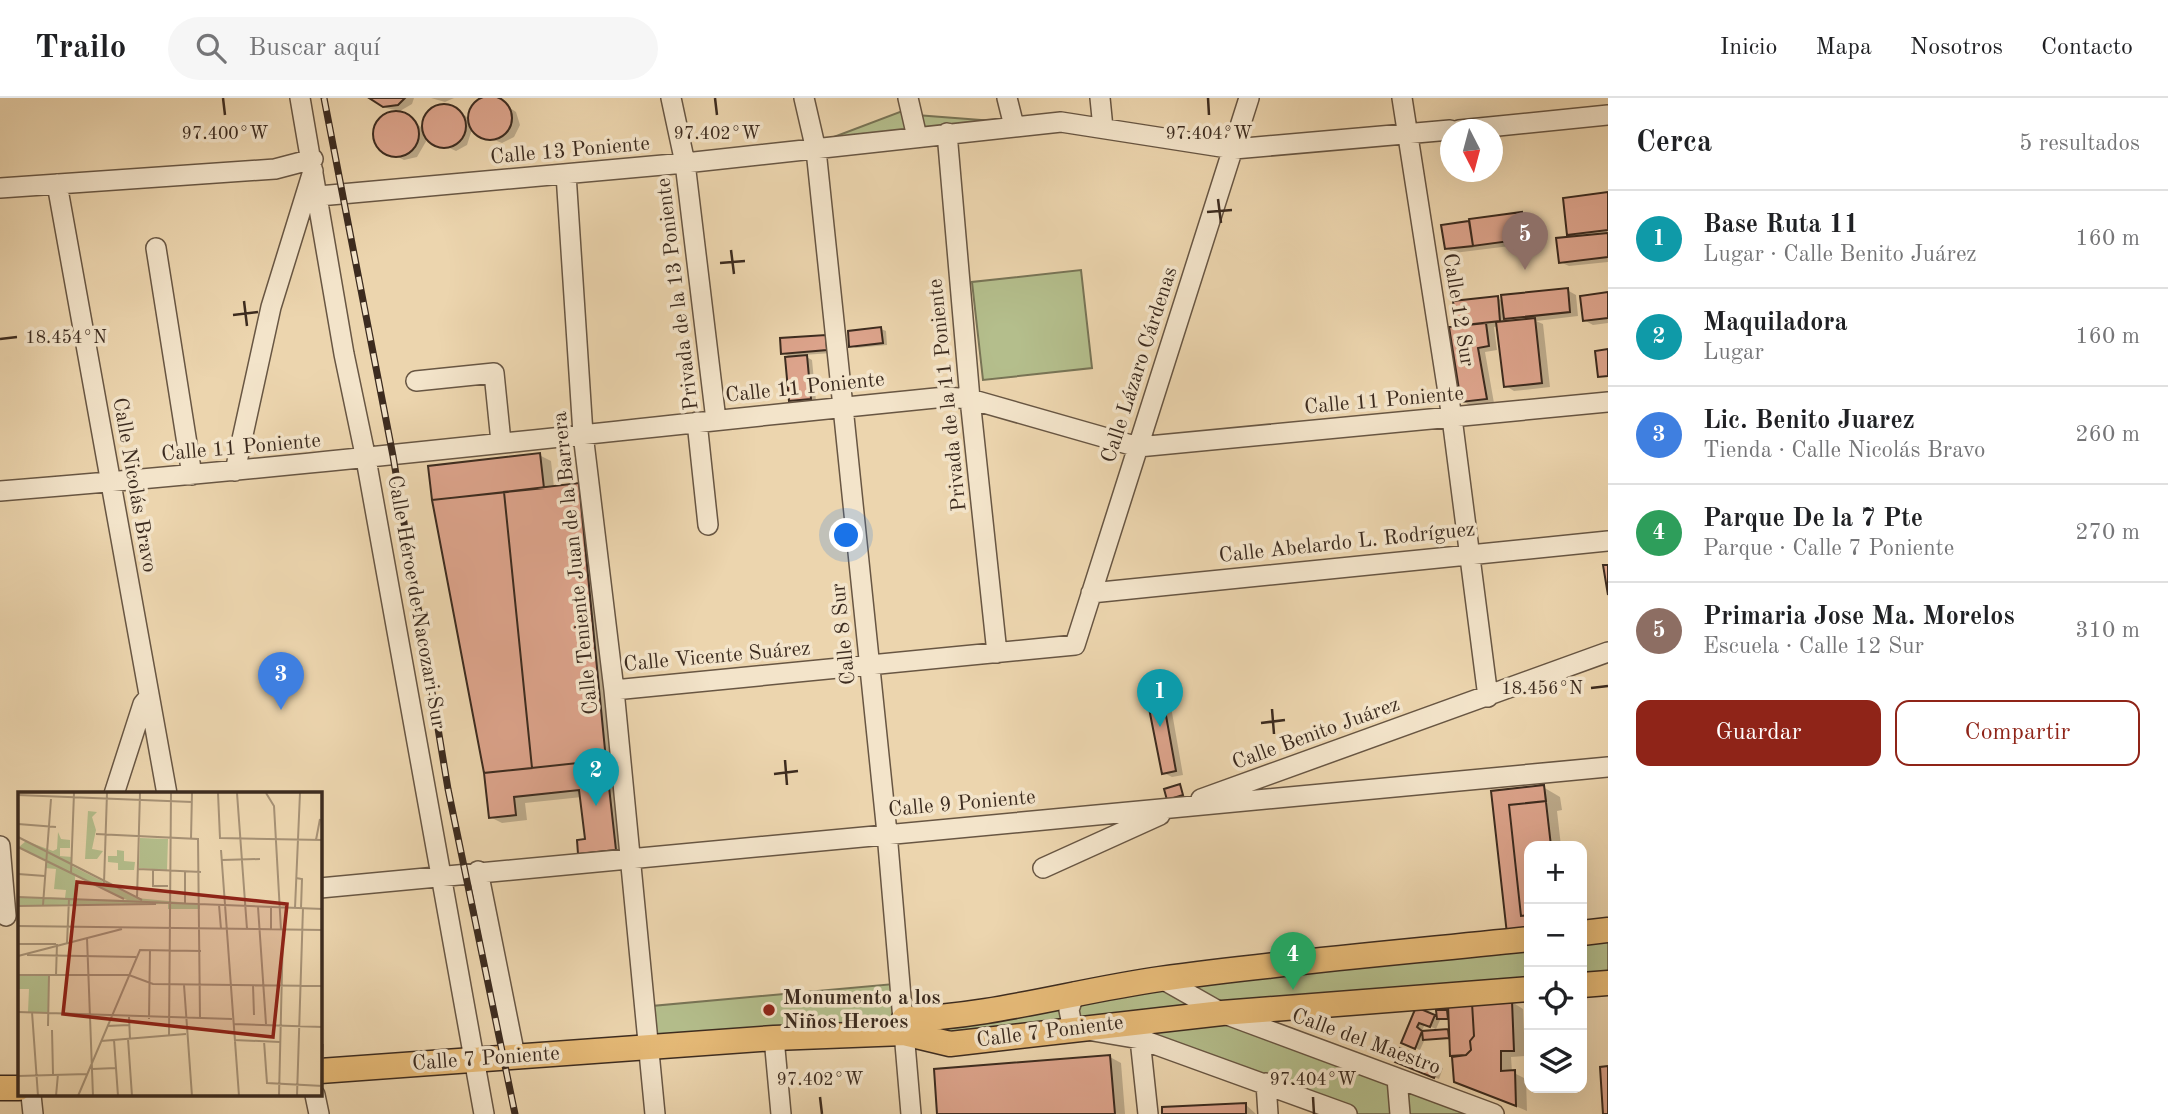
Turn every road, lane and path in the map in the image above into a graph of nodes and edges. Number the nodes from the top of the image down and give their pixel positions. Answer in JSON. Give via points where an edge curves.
{"nodes":[{"id":1,"x":300,"y":98,"type":"edge"},
{"id":2,"x":671,"y":98,"type":"edge"},
{"id":3,"x":804,"y":98,"type":"edge"},
{"id":4,"x":908,"y":98,"type":"edge"},
{"id":5,"x":1007,"y":98,"type":"edge"},
{"id":6,"x":1100,"y":98,"type":"edge"},
{"id":7,"x":1249,"y":98,"type":"edge"},
{"id":8,"x":1402,"y":98,"type":"edge"},
{"id":9,"x":1608,"y":115,"type":"edge"},
{"id":10,"x":1014,"y":125,"type":"junction"},
{"id":11,"x":1503,"y":126,"type":"edge"},
{"id":12,"x":1103,"y":128,"type":"junction"},
{"id":13,"x":1440,"y":131,"type":"edge"},
{"id":14,"x":947,"y":133,"type":"junction"},
{"id":15,"x":1407,"y":134,"type":"junction"},
{"id":16,"x":917,"y":137,"type":"junction"},
{"id":17,"x":1234,"y":149,"type":"junction"},
{"id":18,"x":816,"y":150,"type":"junction"},
{"id":19,"x":685,"y":163,"type":"junction"},
{"id":20,"x":314,"y":164,"type":"junction"},
{"id":21,"x":566,"y":174,"type":"junction"},
{"id":22,"x":57,"y":184,"type":"junction"},
{"id":23,"x":0,"y":188,"type":"edge"},
{"id":24,"x":319,"y":196,"type":"junction"},
{"id":25,"x":156,"y":248,"type":"dead end"},
{"id":26,"x":416,"y":381,"type":"dead end"},
{"id":27,"x":970,"y":399,"type":"junction"},
{"id":28,"x":1608,"y":402,"type":"edge"},
{"id":29,"x":844,"y":407,"type":"junction"},
{"id":30,"x":1452,"y":418,"type":"junction"},
{"id":31,"x":706,"y":421,"type":"junction"},
{"id":32,"x":583,"y":434,"type":"junction"},
{"id":33,"x":501,"y":442,"type":"junction"},
{"id":34,"x":1138,"y":447,"type":"junction"},
{"id":35,"x":366,"y":459,"type":"junction"},
{"id":36,"x":235,"y":471,"type":"junction"},
{"id":37,"x":192,"y":475,"type":"junction"},
{"id":38,"x":111,"y":482,"type":"junction"},
{"id":39,"x":0,"y":491,"type":"edge"},
{"id":40,"x":708,"y":525,"type":"dead end"},
{"id":41,"x":1608,"y":541,"type":"edge"},
{"id":42,"x":1469,"y":553,"type":"junction"},
{"id":43,"x":1091,"y":593,"type":"junction"},
{"id":44,"x":1075,"y":645,"type":"joint"},
{"id":45,"x":1608,"y":652,"type":"edge"},
{"id":46,"x":997,"y":653,"type":"junction"},
{"id":47,"x":870,"y":666,"type":"junction"},
{"id":48,"x":614,"y":690,"type":"junction"},
{"id":49,"x":1488,"y":697,"type":"junction"},
{"id":50,"x":148,"y":698,"type":"junction"},
{"id":51,"x":1608,"y":767,"type":"edge"},
{"id":52,"x":115,"y":792,"type":"edge"},
{"id":53,"x":167,"y":792,"type":"edge"},
{"id":54,"x":1174,"y":809,"type":"junction"},
{"id":55,"x":887,"y":833,"type":"junction"},
{"id":56,"x":0,"y":846,"type":"edge"},
{"id":57,"x":629,"y":857,"type":"junction"},
{"id":58,"x":1043,"y":868,"type":"dead end"},
{"id":59,"x":478,"y":871,"type":"junction"},
{"id":60,"x":443,"y":875,"type":"junction"},
{"id":61,"x":322,"y":888,"type":"edge"},
{"id":62,"x":9,"y":916,"type":"edge"},
{"id":63,"x":1608,"y":930,"type":"edge"},
{"id":64,"x":1587,"y":932,"type":"edge"},
{"id":65,"x":1524,"y":940,"type":"edge"},
{"id":66,"x":1162,"y":979,"type":"junction"},
{"id":67,"x":1608,"y":983,"type":"edge"},
{"id":68,"x":1587,"y":985,"type":"edge"},
{"id":69,"x":1524,"y":989,"type":"edge"},
{"id":70,"x":1074,"y":992,"type":"junction"},
{"id":71,"x":1222,"y":1013,"type":"junction"},
{"id":72,"x":904,"y":1026,"type":"junction"},
{"id":73,"x":1081,"y":1029,"type":"junction"},
{"id":74,"x":774,"y":1038,"type":"junction"},
{"id":75,"x":1140,"y":1039,"type":"junction"},
{"id":76,"x":648,"y":1048,"type":"junction"},
{"id":77,"x":515,"y":1056,"type":"junction"},
{"id":78,"x":476,"y":1059,"type":"junction"},
{"id":79,"x":322,"y":1071,"type":"edge"},
{"id":80,"x":1397,"y":1078,"type":"junction"},
{"id":81,"x":1266,"y":1083,"type":"junction"},
{"id":82,"x":18,"y":1087,"type":"edge"},
{"id":83,"x":0,"y":1088,"type":"edge"},
{"id":84,"x":31,"y":1096,"type":"edge"},
{"id":85,"x":316,"y":1096,"type":"edge"},
{"id":86,"x":33,"y":1114,"type":"edge"},
{"id":87,"x":319,"y":1114,"type":"edge"},
{"id":88,"x":484,"y":1114,"type":"edge"},
{"id":89,"x":655,"y":1114,"type":"edge"},
{"id":90,"x":781,"y":1114,"type":"edge"},
{"id":91,"x":911,"y":1114,"type":"edge"},
{"id":92,"x":1148,"y":1114,"type":"edge"},
{"id":93,"x":1268,"y":1114,"type":"edge"},
{"id":94,"x":1347,"y":1114,"type":"edge"},
{"id":95,"x":1400,"y":1114,"type":"edge"},
{"id":96,"x":1494,"y":1114,"type":"edge"}],
"edges":[{"from":1,"to":20,"type":"street","name":"Calle Héroe de Nacozari Sur"},
{"from":2,"to":19,"type":"street","name":"Privada de la 13 Poniente"},
{"from":3,"to":18,"type":"street","name":"Calle 8 Sur"},
{"from":4,"to":16,"type":"street"},
{"from":5,"to":10,"type":"street"},
{"from":6,"to":12,"type":"street"},
{"from":7,"to":17,"type":"street","name":"Calle Lázaro Cárdenas"},
{"from":8,"to":15,"type":"street","name":"Calle 12 Sur"},
{"from":9,"to":11,"type":"street"},
{"from":10,"to":12,"type":"street","name":"Calle 13 Poniente","via":[[1061,122]]},
{"from":10,"to":14,"type":"street","name":"Calle 13 Poniente"},
{"from":12,"to":17,"type":"street","name":"Calle 13 Poniente"},
{"from":13,"to":15,"type":"street","name":"Calle 13 Poniente"},
{"from":14,"to":16,"type":"street","name":"Calle 13 Poniente"},
{"from":14,"to":27,"type":"street","name":"Privada de la 11 Poniente"},
{"from":15,"to":17,"type":"street","name":"Calle 13 Poniente"},
{"from":15,"to":30,"type":"street","name":"Calle 12 Sur"},
{"from":16,"to":18,"type":"street","name":"Calle 13 Poniente"},
{"from":17,"to":34,"type":"street","name":"Calle Lázaro Cárdenas"},
{"from":18,"to":19,"type":"street","name":"Calle 13 Poniente"},
{"from":18,"to":29,"type":"street","name":"Calle 8 Sur"},
{"from":19,"to":21,"type":"street","name":"Calle 13 Poniente"},
{"from":19,"to":31,"type":"street","name":"Privada de la 13 Poniente"},
{"from":20,"to":22,"type":"street"},
{"from":20,"to":24,"type":"street","name":"Calle Héroe de Nacozari Sur"},
{"from":20,"to":36,"type":"street","via":[[271,307]]},
{"from":21,"to":24,"type":"street","name":"Calle 13 Poniente"},
{"from":21,"to":32,"type":"street","name":"Calle Teniente Juan de la Barrera"},
{"from":22,"to":23,"type":"street"},
{"from":22,"to":38,"type":"street","name":"Calle Nicolás Bravo"},
{"from":24,"to":35,"type":"street","name":"Calle Héroe de Nacozari Sur"},
{"from":25,"to":37,"type":"street"},
{"from":26,"to":33,"type":"street","via":[[494,373]]},
{"from":27,"to":29,"type":"street","name":"Calle 11 Poniente","via":[[946,397]]},
{"from":27,"to":34,"type":"street","name":"Calle 11 Poniente"},
{"from":27,"to":46,"type":"street","name":"Privada de la 11 Poniente"},
{"from":28,"to":30,"type":"street","name":"Calle 11 Poniente"},
{"from":29,"to":31,"type":"street","name":"Calle 11 Poniente"},
{"from":29,"to":47,"type":"street","name":"Calle 8 Sur"},
{"from":30,"to":34,"type":"street","name":"Calle 11 Poniente"},
{"from":30,"to":42,"type":"street","name":"Calle 12 Sur"},
{"from":31,"to":32,"type":"street","name":"Calle 11 Poniente"},
{"from":31,"to":40,"type":"street"},
{"from":32,"to":33,"type":"street","name":"Calle 11 Poniente"},
{"from":32,"to":48,"type":"street","name":"Calle Teniente Juan de la Barrera"},
{"from":33,"to":35,"type":"street","name":"Calle 11 Poniente"},
{"from":34,"to":43,"type":"street","name":"Calle Lázaro Cárdenas"},
{"from":35,"to":36,"type":"street","name":"Calle 11 Poniente"},
{"from":35,"to":60,"type":"street","name":"Calle Héroe de Nacozari Sur"},
{"from":36,"to":37,"type":"street","name":"Calle 11 Poniente"},
{"from":37,"to":38,"type":"street","name":"Calle 11 Poniente"},
{"from":38,"to":39,"type":"street","name":"Calle 11 Poniente"},
{"from":38,"to":50,"type":"street","name":"Calle Nicolás Bravo"},
{"from":41,"to":42,"type":"street","name":"Calle Abelardo L. Rodríguez"},
{"from":42,"to":43,"type":"street","name":"Calle Abelardo L. Rodríguez"},
{"from":42,"to":49,"type":"street","name":"Calle 12 Sur"},
{"from":43,"to":44,"type":"street","name":"Calle Lázaro Cárdenas"},
{"from":44,"to":46,"type":"street","name":"Calle Vicente Suárez"},
{"from":45,"to":49,"type":"street","name":"Calle Benito Juárez"},
{"from":46,"to":47,"type":"street","name":"Calle Vicente Suárez"},
{"from":47,"to":48,"type":"street","name":"Calle Vicente Suárez"},
{"from":47,"to":55,"type":"street","name":"Calle 8 Sur"},
{"from":48,"to":57,"type":"street","name":"Calle Teniente Juan de la Barrera"},
{"from":49,"to":54,"type":"street","name":"Calle Benito Juárez"},
{"from":50,"to":52,"type":"street"},
{"from":50,"to":53,"type":"street","name":"Calle Nicolás Bravo"},
{"from":51,"to":54,"type":"street","name":"Calle 9 Poniente"},
{"from":54,"to":55,"type":"street","name":"Calle 9 Poniente"},
{"from":54,"to":58,"type":"street","name":"Calle Benito Juárez"},
{"from":55,"to":57,"type":"street","name":"Calle 9 Poniente"},
{"from":55,"to":72,"type":"street","name":"Calle 8 Sur"},
{"from":56,"to":62,"type":"street"},
{"from":57,"to":59,"type":"street","name":"Calle 9 Poniente"},
{"from":57,"to":76,"type":"street","name":"Calle Teniente Juan de la Barrera"},
{"from":59,"to":60,"type":"street","name":"Calle 9 Poniente"},
{"from":59,"to":77,"type":"street"},
{"from":60,"to":61,"type":"street","name":"Calle 9 Poniente"},
{"from":60,"to":78,"type":"street","name":"Calle Héroe de Nacozari Sur"},
{"from":63,"to":64,"type":"main road"},
{"from":65,"to":66,"type":"main road","name":"Calle 7 Poniente"},
{"from":66,"to":70,"type":"main road","name":"Calle 7 Poniente"},
{"from":66,"to":71,"type":"street","name":"Calle del Maestro"},
{"from":67,"to":68,"type":"main road"},
{"from":69,"to":71,"type":"main road","name":"Calle 7 Poniente"},
{"from":70,"to":72,"type":"main road","name":"Calle 7 Poniente"},
{"from":70,"to":73,"type":"street","via":[[1069,1010],[1071,1020]]},
{"from":71,"to":73,"type":"main road","name":"Calle 7 Poniente"},
{"from":71,"to":80,"type":"street","name":"Calle del Maestro"},
{"from":72,"to":73,"type":"main road","name":"Calle 7 Poniente","via":[[950,1044]]},
{"from":72,"to":74,"type":"main road","name":"Calle 7 Poniente"},
{"from":72,"to":91,"type":"street","name":"Calle 8 Sur"},
{"from":73,"to":75,"type":"street"},
{"from":74,"to":76,"type":"main road","name":"Calle 7 Poniente"},
{"from":74,"to":90,"type":"street"},
{"from":75,"to":81,"type":"street"},
{"from":75,"to":92,"type":"street"},
{"from":76,"to":77,"type":"main road","name":"Calle 7 Poniente"},
{"from":76,"to":89,"type":"street","name":"Calle Teniente Juan de la Barrera"},
{"from":77,"to":78,"type":"main road","name":"Calle 7 Poniente"},
{"from":78,"to":79,"type":"main road","name":"Calle 7 Poniente"},
{"from":78,"to":88,"type":"street","name":"Calle Héroe de Nacozari Sur"},
{"from":80,"to":95,"type":"street"},
{"from":80,"to":96,"type":"street","name":"Calle del Maestro"},
{"from":81,"to":93,"type":"street"},
{"from":81,"to":94,"type":"street"},
{"from":82,"to":83,"type":"main road"},
{"from":84,"to":86,"type":"street"},
{"from":85,"to":87,"type":"street"}]}
